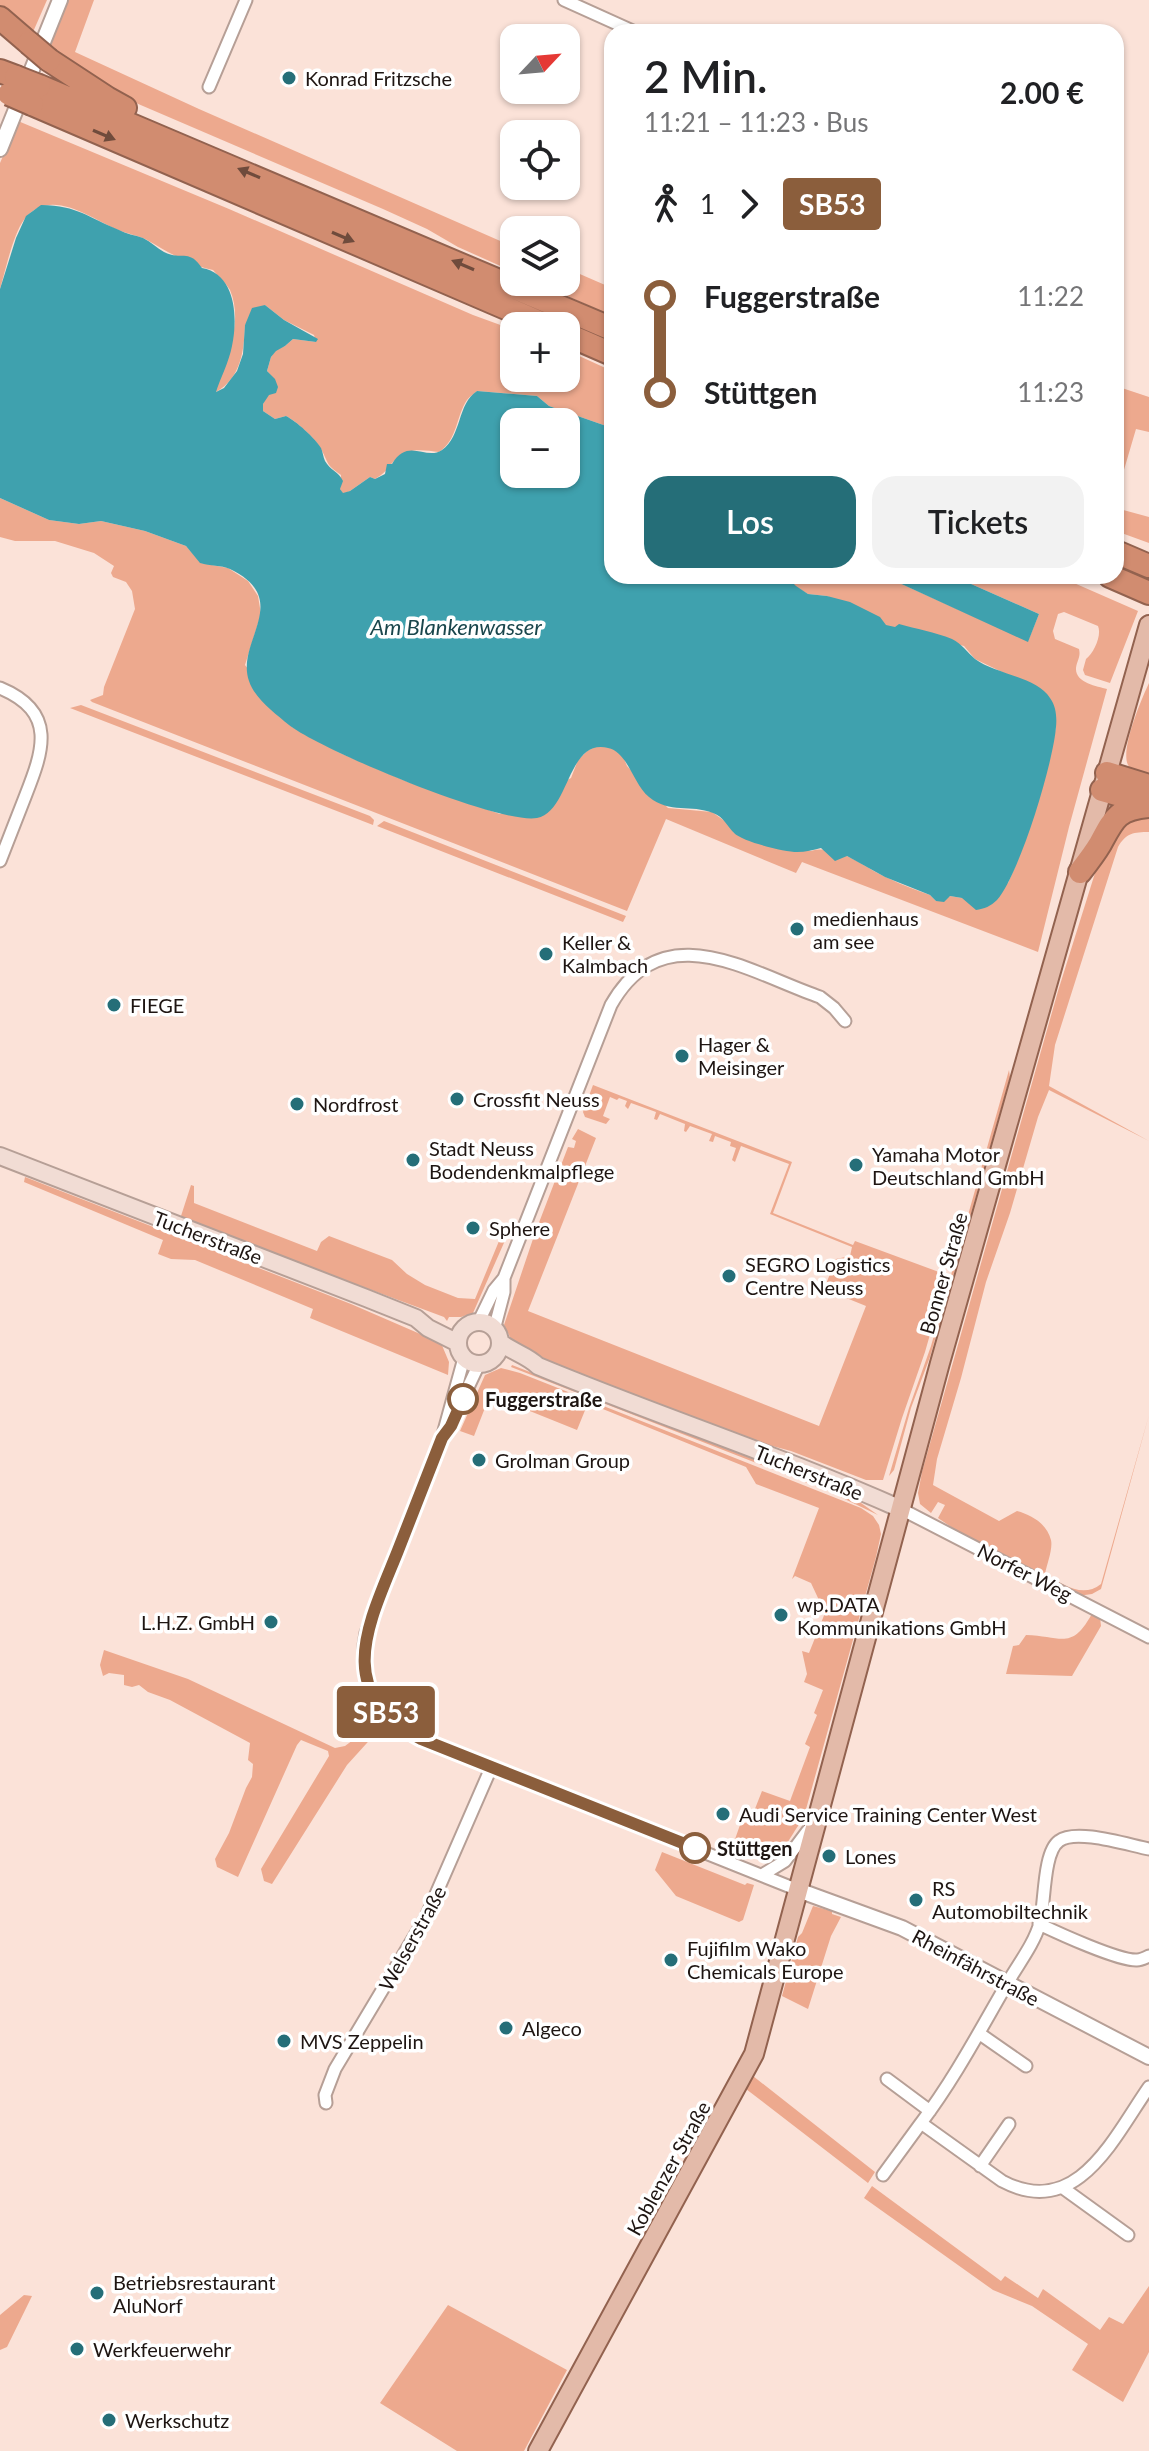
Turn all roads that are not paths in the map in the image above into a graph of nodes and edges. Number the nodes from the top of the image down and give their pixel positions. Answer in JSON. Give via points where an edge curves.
{"nodes":[{"id":1,"x":60,"y":0,"type":"edge"},
{"id":2,"x":246,"y":0,"type":"edge"},
{"id":3,"x":564,"y":0,"type":"edge"},
{"id":4,"x":0,"y":18,"type":"edge"},
{"id":5,"x":617,"y":24,"type":"edge"},
{"id":6,"x":6,"y":83,"type":"edge"},
{"id":7,"x":209,"y":87,"type":"dead end"},
{"id":8,"x":35,"y":95,"type":"junction"},
{"id":9,"x":0,"y":149,"type":"edge"},
{"id":10,"x":209,"y":156,"type":"junction"},
{"id":11,"x":517,"y":312,"type":"edge"},
{"id":12,"x":604,"y":326,"type":"edge"},
{"id":13,"x":580,"y":340,"type":"edge"},
{"id":14,"x":604,"y":351,"type":"edge"},
{"id":15,"x":1124,"y":582,"type":"edge"},
{"id":16,"x":1149,"y":593,"type":"edge"},
{"id":17,"x":1149,"y":625,"type":"edge"},
{"id":18,"x":0,"y":688,"type":"edge"},
{"id":19,"x":1105,"y":782,"type":"junction"},
{"id":20,"x":1149,"y":786,"type":"edge"},
{"id":21,"x":1149,"y":804,"type":"edge"},
{"id":22,"x":0,"y":861,"type":"edge"},
{"id":23,"x":1080,"y":872,"type":"junction"},
{"id":24,"x":845,"y":1021,"type":"dead end"},
{"id":25,"x":0,"y":1156,"type":"edge"},
{"id":26,"x":504,"y":1278,"type":"junction"},
{"id":27,"x":479,"y":1343,"type":"junction"},
{"id":28,"x":901,"y":1509,"type":"junction"},
{"id":29,"x":1149,"y":1637,"type":"edge"},
{"id":30,"x":491,"y":1768,"type":"junction"},
{"id":31,"x":818,"y":1817,"type":"junction"},
{"id":32,"x":1149,"y":1849,"type":"edge"},
{"id":33,"x":762,"y":1875,"type":"junction"},
{"id":34,"x":798,"y":1890,"type":"junction"},
{"id":35,"x":1039,"y":1924,"type":"junction"},
{"id":36,"x":1149,"y":1956,"type":"edge"},
{"id":37,"x":1007,"y":1984,"type":"junction"},
{"id":38,"x":980,"y":2034,"type":"junction"},
{"id":39,"x":1149,"y":2057,"type":"edge"},
{"id":40,"x":1026,"y":2066,"type":"dead end"},
{"id":41,"x":887,"y":2079,"type":"dead end"},
{"id":42,"x":1149,"y":2087,"type":"edge"},
{"id":43,"x":326,"y":2103,"type":"dead end"},
{"id":44,"x":930,"y":2111,"type":"junction"},
{"id":45,"x":921,"y":2123,"type":"junction"},
{"id":46,"x":1009,"y":2124,"type":"dead end"},
{"id":47,"x":980,"y":2166,"type":"junction"},
{"id":48,"x":883,"y":2175,"type":"dead end"},
{"id":49,"x":1063,"y":2188,"type":"junction"},
{"id":50,"x":1128,"y":2235,"type":"dead end"},
{"id":51,"x":538,"y":2451,"type":"edge"}],
"edges":[{"from":1,"to":9,"type":"street"},
{"from":2,"to":7,"type":"street"},
{"from":3,"to":5,"type":"street"},
{"from":4,"to":10,"type":"highway","bridge":true,"via":[[49,60]]},
{"from":6,"to":8,"type":"highway","bridge":true},
{"from":8,"to":10,"type":"highway"},
{"from":8,"to":11,"type":"highway","one_way":true},
{"from":12,"to":10,"type":"highway","one_way":true},
{"from":13,"to":14,"type":"highway"},
{"from":15,"to":16,"type":"highway"},
{"from":17,"to":19,"type":"main road","name":"Bonner Straße"},
{"from":18,"to":22,"type":"street","via":[[28,706],[42,738],[39,762]]},
{"from":19,"to":20,"type":"highway"},
{"from":19,"to":21,"type":"highway"},
{"from":19,"to":23,"type":"main road","name":"Bonner Straße"},
{"from":21,"to":23,"type":"highway","via":[[1114,818]]},
{"from":23,"to":28,"type":"main road","name":"Bonner Straße"},
{"from":24,"to":26,"type":"street","via":[[820,997],[708,956],[671,956],[638,972],[607,1014]]},
{"from":25,"to":27,"type":"main road","name":"Tucherstraße","via":[[416,1318],[428,1328]]},
{"from":26,"to":27,"type":"street","via":[[494,1290]]},
{"from":26,"to":27,"type":"street","via":[[504,1292]]},
{"from":27,"to":28,"type":"main road","name":"Tucherstraße","via":[[526,1367],[538,1366]]},
{"from":27,"to":30,"type":"street","via":[[364,1649],[365,1673],[377,1703],[404,1729]]},
{"from":28,"to":29,"type":"street","name":"Norfer Weg"},
{"from":28,"to":31,"type":"main road","name":"Bonner Straße"},
{"from":30,"to":33,"type":"street"},
{"from":30,"to":43,"type":"street","name":"Welserstraße","via":[[426,1917],[336,2067]]},
{"from":31,"to":33,"type":"street","via":[[785,1861]]},
{"from":31,"to":34,"type":"main road","name":"Bonner Straße"},
{"from":32,"to":35,"type":"street","via":[[1077,1835],[1060,1840],[1051,1854]]},
{"from":33,"to":34,"type":"street"},
{"from":34,"to":37,"type":"street","name":"Rheinfährstraße","via":[[902,1928]]},
{"from":34,"to":51,"type":"main road","name":"Koblenzer Straße","via":[[746,2071]]},
{"from":35,"to":36,"type":"street","via":[[1128,1959]]},
{"from":35,"to":37,"type":"street"},
{"from":37,"to":38,"type":"street"},
{"from":37,"to":39,"type":"street","name":"Rheinfährstraße"},
{"from":38,"to":40,"type":"street"},
{"from":38,"to":44,"type":"street"},
{"from":41,"to":44,"type":"street"},
{"from":42,"to":49,"type":"street","via":[[1096,2164]]},
{"from":44,"to":45,"type":"street"},
{"from":45,"to":47,"type":"street"},
{"from":45,"to":48,"type":"street"},
{"from":46,"to":47,"type":"street"},
{"from":47,"to":49,"type":"street","via":[[1019,2190]]},
{"from":49,"to":50,"type":"street"}]}
